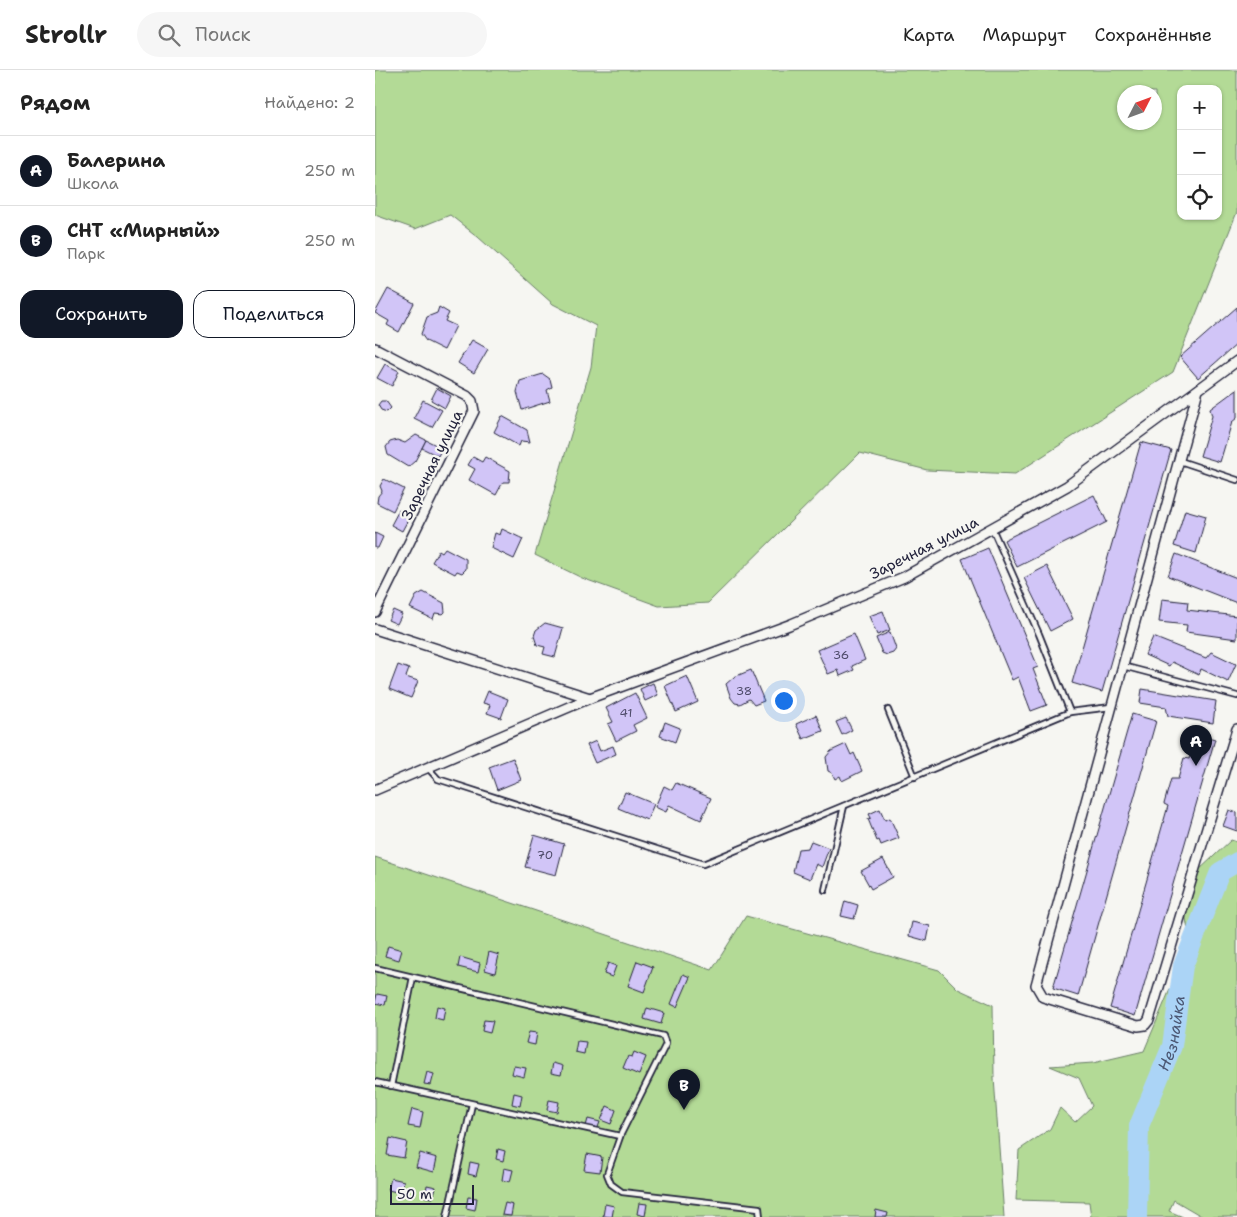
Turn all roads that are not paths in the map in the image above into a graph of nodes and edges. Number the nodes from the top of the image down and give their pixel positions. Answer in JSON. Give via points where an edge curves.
{"nodes":[{"id":1,"x":375,"y":348,"type":"edge"},
{"id":2,"x":1237,"y":361,"type":"edge"},
{"id":3,"x":1198,"y":390,"type":"junction"},
{"id":4,"x":1180,"y":461,"type":"junction"},
{"id":5,"x":1237,"y":480,"type":"edge"},
{"id":6,"x":992,"y":528,"type":"junction"},
{"id":7,"x":375,"y":612,"type":"edge"},
{"id":8,"x":375,"y":629,"type":"edge"},
{"id":9,"x":1123,"y":666,"type":"junction"},
{"id":10,"x":1237,"y":696,"type":"edge"},
{"id":11,"x":590,"y":698,"type":"junction"},
{"id":12,"x":1112,"y":707,"type":"junction"},
{"id":13,"x":888,"y":710,"type":"dead end"},
{"id":14,"x":1070,"y":712,"type":"junction"},
{"id":15,"x":1237,"y":729,"type":"edge"},
{"id":16,"x":429,"y":768,"type":"junction"},
{"id":17,"x":915,"y":777,"type":"junction"},
{"id":18,"x":375,"y":790,"type":"edge"},
{"id":19,"x":844,"y":806,"type":"junction"},
{"id":20,"x":825,"y":890,"type":"dead end"},
{"id":21,"x":375,"y":968,"type":"edge"},
{"id":22,"x":413,"y":977,"type":"junction"},
{"id":23,"x":375,"y":1082,"type":"edge"},
{"id":24,"x":391,"y":1086,"type":"junction"},
{"id":25,"x":472,"y":1104,"type":"junction"},
{"id":26,"x":620,"y":1136,"type":"junction"},
{"id":27,"x":447,"y":1217,"type":"edge"},
{"id":28,"x":761,"y":1217,"type":"edge"}],
"edges":[{"from":1,"to":7,"type":"street","name":"Заречная улица","via":[[467,396],[472,401],[474,412]]},
{"from":2,"to":3,"type":"street","name":"Заречная улица"},
{"from":3,"to":4,"type":"street"},
{"from":3,"to":6,"type":"street","name":"Заречная улица","via":[[1067,486]]},
{"from":4,"to":5,"type":"lane"},
{"from":4,"to":9,"type":"street"},
{"from":6,"to":11,"type":"street","name":"Заречная улица","via":[[904,577],[798,622]]},
{"from":6,"to":14,"type":"lane"},
{"from":8,"to":11,"type":"street"},
{"from":9,"to":10,"type":"lane"},
{"from":9,"to":12,"type":"street"},
{"from":11,"to":16,"type":"street","name":"Заречная улица"},
{"from":12,"to":14,"type":"lane"},
{"from":12,"to":15,"type":"street","via":[[1036,985],[1043,997],[1138,1026],[1149,1020]]},
{"from":13,"to":17,"type":"lane"},
{"from":14,"to":17,"type":"lane"},
{"from":16,"to":18,"type":"street","name":"Заречная улица"},
{"from":16,"to":19,"type":"lane","via":[[438,779],[703,864]]},
{"from":17,"to":19,"type":"lane"},
{"from":19,"to":20,"type":"lane"},
{"from":21,"to":22,"type":"lane"},
{"from":22,"to":24,"type":"lane"},
{"from":22,"to":26,"type":"lane","via":[[663,1036],[666,1044]]},
{"from":23,"to":24,"type":"lane"},
{"from":24,"to":25,"type":"lane"},
{"from":25,"to":26,"type":"lane"},
{"from":25,"to":27,"type":"lane"},
{"from":26,"to":28,"type":"lane","via":[[607,1174],[611,1184],[622,1192],[759,1208]]}]}
